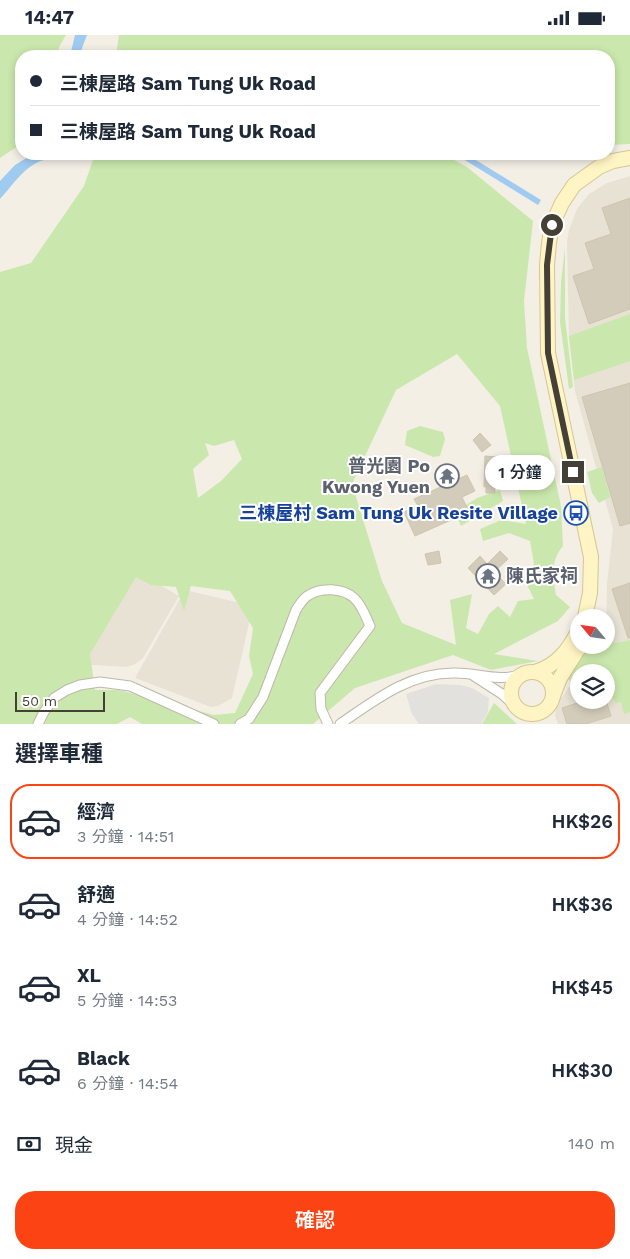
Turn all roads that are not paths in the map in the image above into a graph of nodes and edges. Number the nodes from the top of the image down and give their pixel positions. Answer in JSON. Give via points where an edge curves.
{"nodes":[{"id":1,"x":630,"y":159,"type":"edge"},
{"id":2,"x":587,"y":609,"type":"edge"},
{"id":3,"x":570,"y":646,"type":"edge"},
{"id":4,"x":576,"y":654,"type":"edge"},
{"id":5,"x":467,"y":673,"type":"junction"},
{"id":6,"x":528,"y":673,"type":"junction"},
{"id":7,"x":550,"y":702,"type":"junction"},
{"id":8,"x":519,"y":709,"type":"junction"},
{"id":9,"x":38,"y":724,"type":"edge"},
{"id":10,"x":214,"y":724,"type":"edge"},
{"id":11,"x":240,"y":724,"type":"edge"},
{"id":12,"x":328,"y":724,"type":"edge"},
{"id":13,"x":340,"y":724,"type":"edge"},
{"id":14,"x":536,"y":724,"type":"edge"},
{"id":15,"x":543,"y":724,"type":"edge"}],
"edges":[{"from":1,"to":2,"type":"street","via":[[612,161],[599,167],[574,185],[552,225],[549,243],[548,353],[591,557]]},
{"from":3,"to":6,"type":"street","via":[[546,669]]},
{"from":4,"to":7,"type":"street","via":[[560,678]]},
{"from":5,"to":6,"type":"street","via":[[509,678]]},
{"from":5,"to":8,"type":"street","via":[[483,681]]},
{"from":5,"to":13,"type":"street","via":[[423,676],[406,682]]},
{"from":6,"to":7,"type":"street","via":[[548,678],[552,686]]},
{"from":6,"to":8,"type":"street","via":[[515,680],[511,689],[512,699]]},
{"from":7,"to":8,"type":"street","via":[[533,714]]},
{"from":7,"to":15,"type":"street"},
{"from":8,"to":14,"type":"street"},
{"from":9,"to":10,"type":"street","via":[[54,698],[74,688],[100,682],[130,686]]},
{"from":11,"to":12,"type":"street","via":[[249,719],[263,697],[301,602],[322,590],[337,590],[355,598],[370,626],[320,693],[321,709]]}]}
